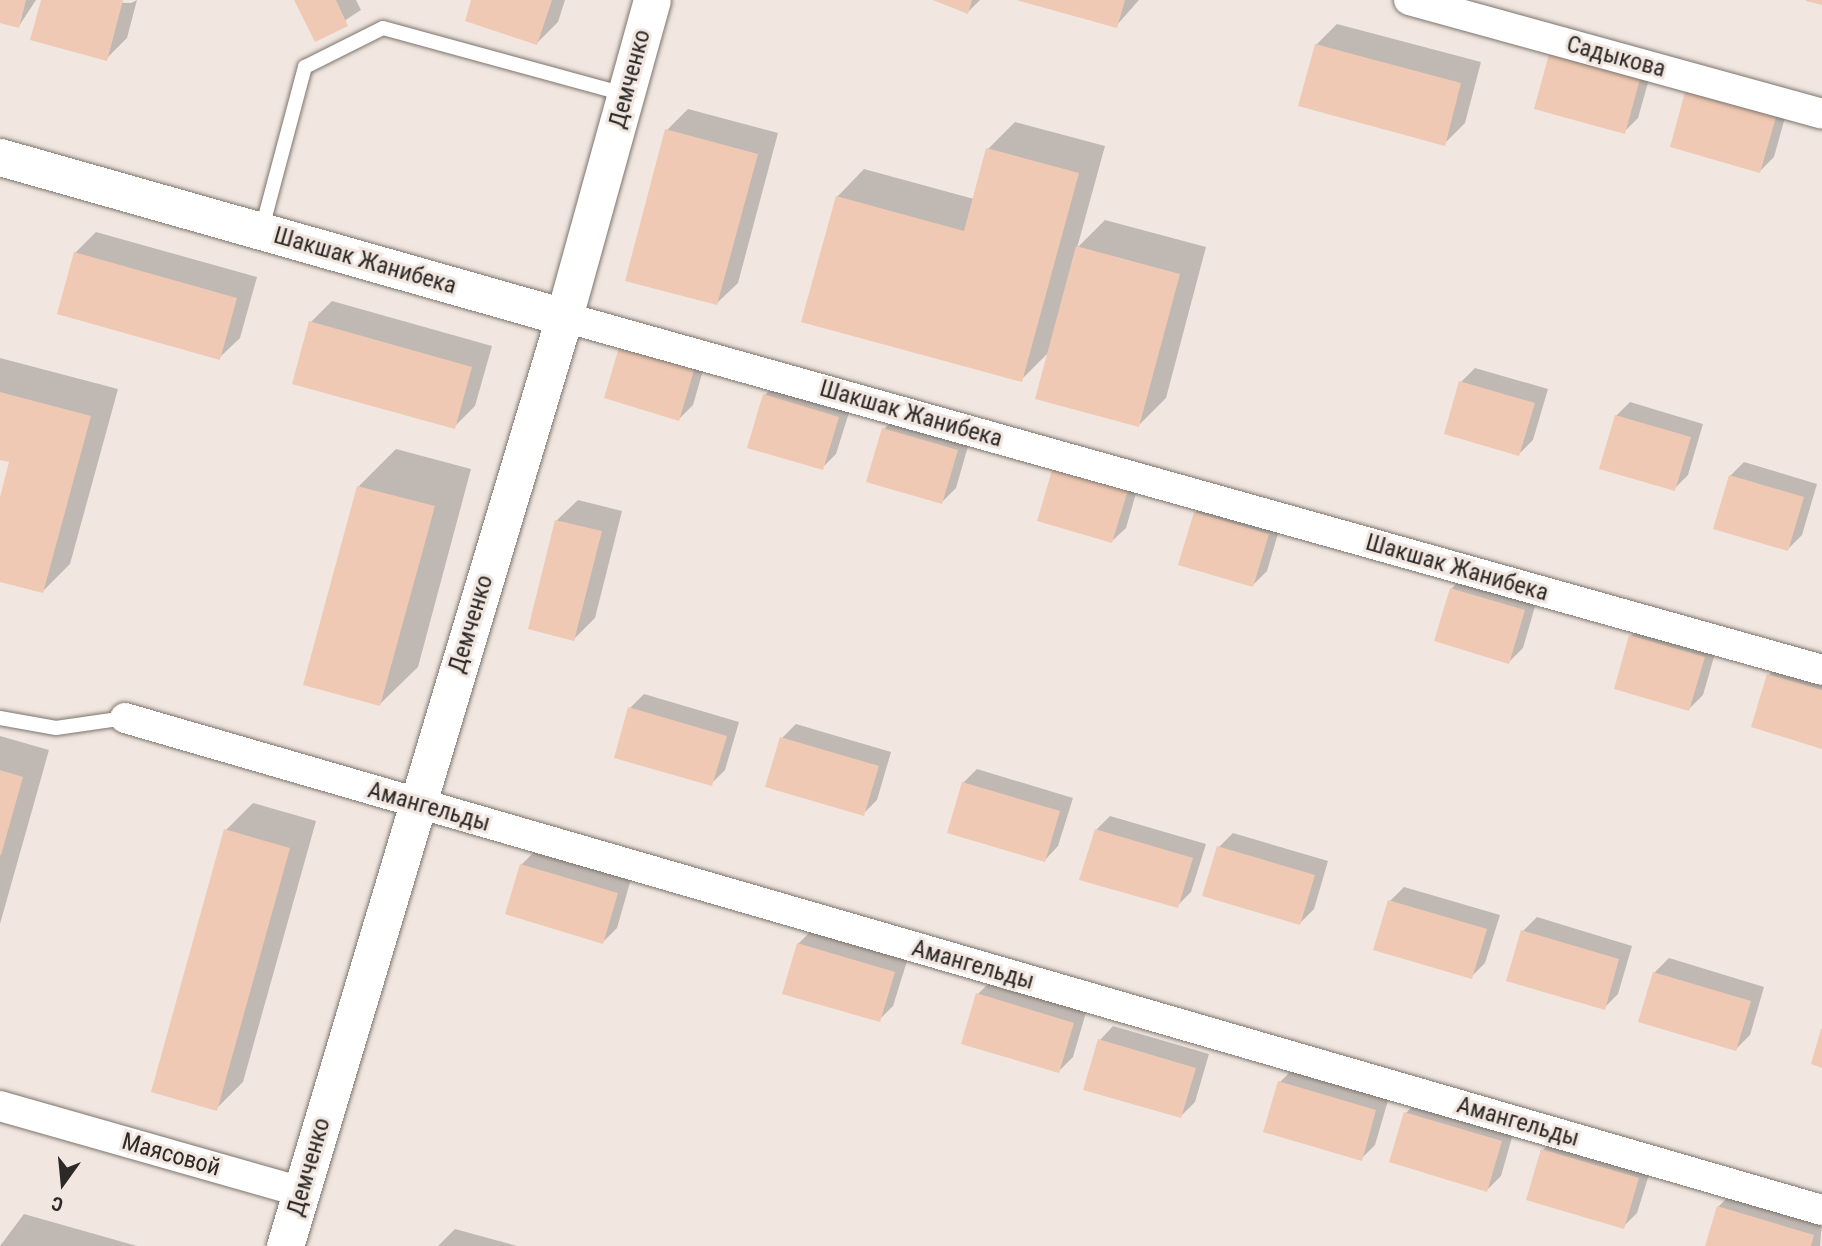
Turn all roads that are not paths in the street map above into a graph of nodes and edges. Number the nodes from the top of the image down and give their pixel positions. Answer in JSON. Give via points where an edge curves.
{"nodes":[{"id":1,"x":652,"y":0,"type":"edge"},
{"id":2,"x":1409,"y":0,"type":"edge"},
{"id":3,"x":625,"y":94,"type":"junction"},
{"id":4,"x":1822,"y":114,"type":"edge"},
{"id":5,"x":0,"y":157,"type":"edge"},
{"id":6,"x":261,"y":232,"type":"junction"},
{"id":7,"x":564,"y":317,"type":"junction"},
{"id":8,"x":1822,"y":670,"type":"edge"},
{"id":9,"x":0,"y":718,"type":"edge"},
{"id":10,"x":125,"y":719,"type":"joint"},
{"id":11,"x":416,"y":804,"type":"junction"},
{"id":12,"x":0,"y":1106,"type":"edge"},
{"id":13,"x":301,"y":1192,"type":"junction"},
{"id":14,"x":1822,"y":1210,"type":"edge"},
{"id":15,"x":285,"y":1246,"type":"edge"}],
"edges":[{"from":1,"to":3,"type":"street","name":"Демченко"},
{"from":2,"to":4,"type":"street","name":"Садыкова"},
{"from":3,"to":6,"type":"lane","via":[[383,28],[305,67]]},
{"from":3,"to":7,"type":"street","name":"Демченко"},
{"from":5,"to":6,"type":"street","name":"Шакшак Жанибека"},
{"from":6,"to":7,"type":"street","name":"Шакшак Жанибека"},
{"from":7,"to":8,"type":"street","name":"Шакшак Жанибека"},
{"from":7,"to":11,"type":"street","name":"Демченко"},
{"from":9,"to":10,"type":"lane","via":[[56,728]]},
{"from":10,"to":11,"type":"street","name":"Амангельды"},
{"from":11,"to":13,"type":"street","name":"Демченко"},
{"from":11,"to":14,"type":"street","name":"Амангельды"},
{"from":12,"to":13,"type":"street","name":"Маясовой"},
{"from":13,"to":15,"type":"street","name":"Демченко"}]}
